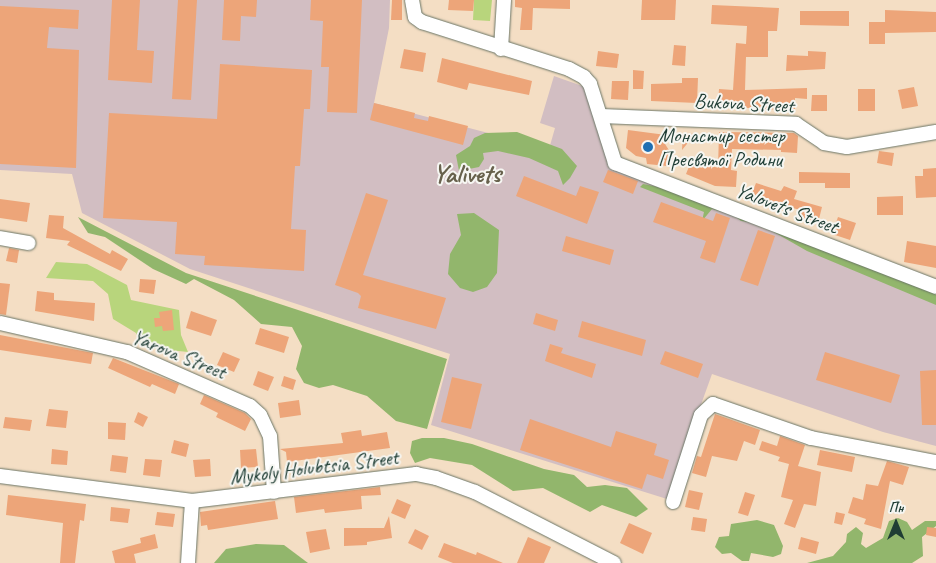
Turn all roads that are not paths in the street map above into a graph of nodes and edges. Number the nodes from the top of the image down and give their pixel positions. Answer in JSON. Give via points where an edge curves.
{"nodes":[{"id":1,"x":412,"y":0,"type":"edge"},
{"id":2,"x":504,"y":0,"type":"edge"},
{"id":3,"x":501,"y":49,"type":"junction"},
{"id":4,"x":601,"y":116,"type":"junction"},
{"id":5,"x":936,"y":132,"type":"edge"},
{"id":6,"x":0,"y":238,"type":"edge"},
{"id":7,"x":30,"y":243,"type":"dead end"},
{"id":8,"x":936,"y":287,"type":"edge"},
{"id":9,"x":0,"y":324,"type":"edge"},
{"id":10,"x":936,"y":462,"type":"edge"},
{"id":11,"x":0,"y":476,"type":"edge"},
{"id":12,"x":274,"y":492,"type":"junction"},
{"id":13,"x":192,"y":501,"type":"junction"},
{"id":14,"x":672,"y":502,"type":"dead end"},
{"id":15,"x":188,"y":563,"type":"edge"},
{"id":16,"x":614,"y":563,"type":"edge"}],
"edges":[{"from":1,"to":3,"type":"street","name":"Yalovets Street","via":[[415,17],[422,22]]},
{"from":2,"to":3,"type":"street"},
{"from":3,"to":4,"type":"street","name":"Yalovets Street","via":[[578,72],[590,84]]},
{"from":4,"to":5,"type":"street","name":"Bukova Street","via":[[796,124],[824,143],[847,148]]},
{"from":4,"to":8,"type":"street","name":"Yalovets Street","via":[[615,163]]},
{"from":6,"to":7,"type":"street"},
{"from":9,"to":12,"type":"street","name":"Yarova Street","via":[[126,352],[250,406],[260,416],[270,436]]},
{"from":10,"to":14,"type":"street","via":[[811,438],[713,404],[701,415]]},
{"from":11,"to":13,"type":"street","name":"Mykoly Holubtsia Street"},
{"from":12,"to":13,"type":"street","name":"Mykoly Holubtsia Street"},
{"from":12,"to":16,"type":"street","name":"Mykoly Holubtsia Street","via":[[386,476],[416,474],[436,478],[475,492]]},
{"from":13,"to":15,"type":"street"}]}
